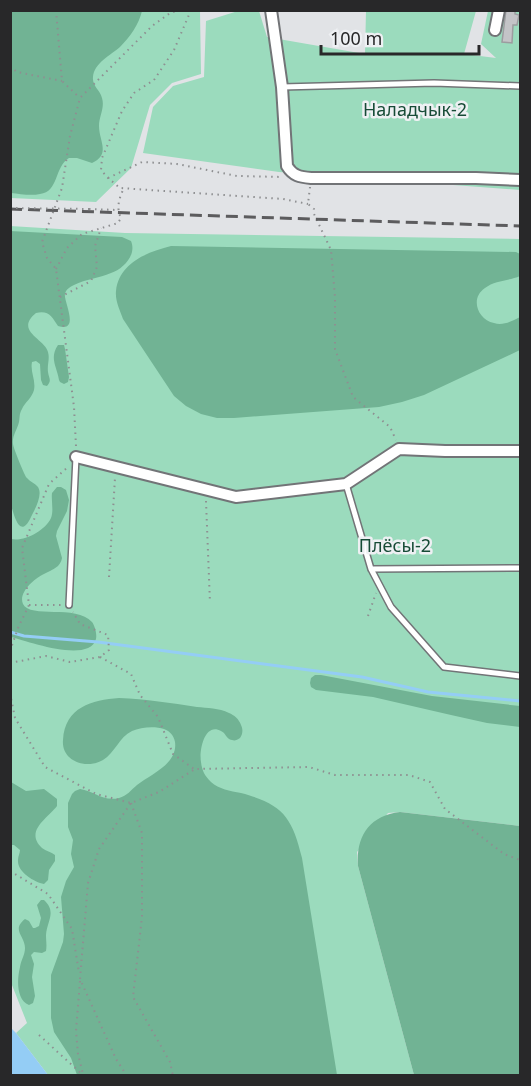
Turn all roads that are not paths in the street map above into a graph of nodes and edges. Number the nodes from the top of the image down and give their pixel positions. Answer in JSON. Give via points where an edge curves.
{"nodes":[{"id":1,"x":271,"y":10,"type":"edge"},
{"id":2,"x":499,"y":10,"type":"edge"},
{"id":3,"x":495,"y":30,"type":"dead end"},
{"id":4,"x":520,"y":86,"type":"edge"},
{"id":5,"x":282,"y":87,"type":"junction"},
{"id":6,"x":520,"y":180,"type":"edge"},
{"id":7,"x":520,"y":451,"type":"edge"},
{"id":8,"x":76,"y":457,"type":"joint"},
{"id":9,"x":346,"y":484,"type":"junction"},
{"id":10,"x":520,"y":568,"type":"edge"},
{"id":11,"x":371,"y":569,"type":"junction"},
{"id":12,"x":69,"y":605,"type":"road end"},
{"id":13,"x":520,"y":676,"type":"edge"}],
"edges":[{"from":1,"to":5,"type":"street"},
{"from":2,"to":3,"type":"street"},
{"from":4,"to":5,"type":"lane","via":[[434,83]]},
{"from":5,"to":6,"type":"street","via":[[287,166],[297,177]]},
{"from":7,"to":9,"type":"street","via":[[399,449]]},
{"from":8,"to":9,"type":"street","via":[[236,497]]},
{"from":8,"to":12,"type":"lane"},
{"from":9,"to":11,"type":"lane"},
{"from":10,"to":11,"type":"lane"},
{"from":11,"to":13,"type":"lane","via":[[392,607],[444,667]]}]}
